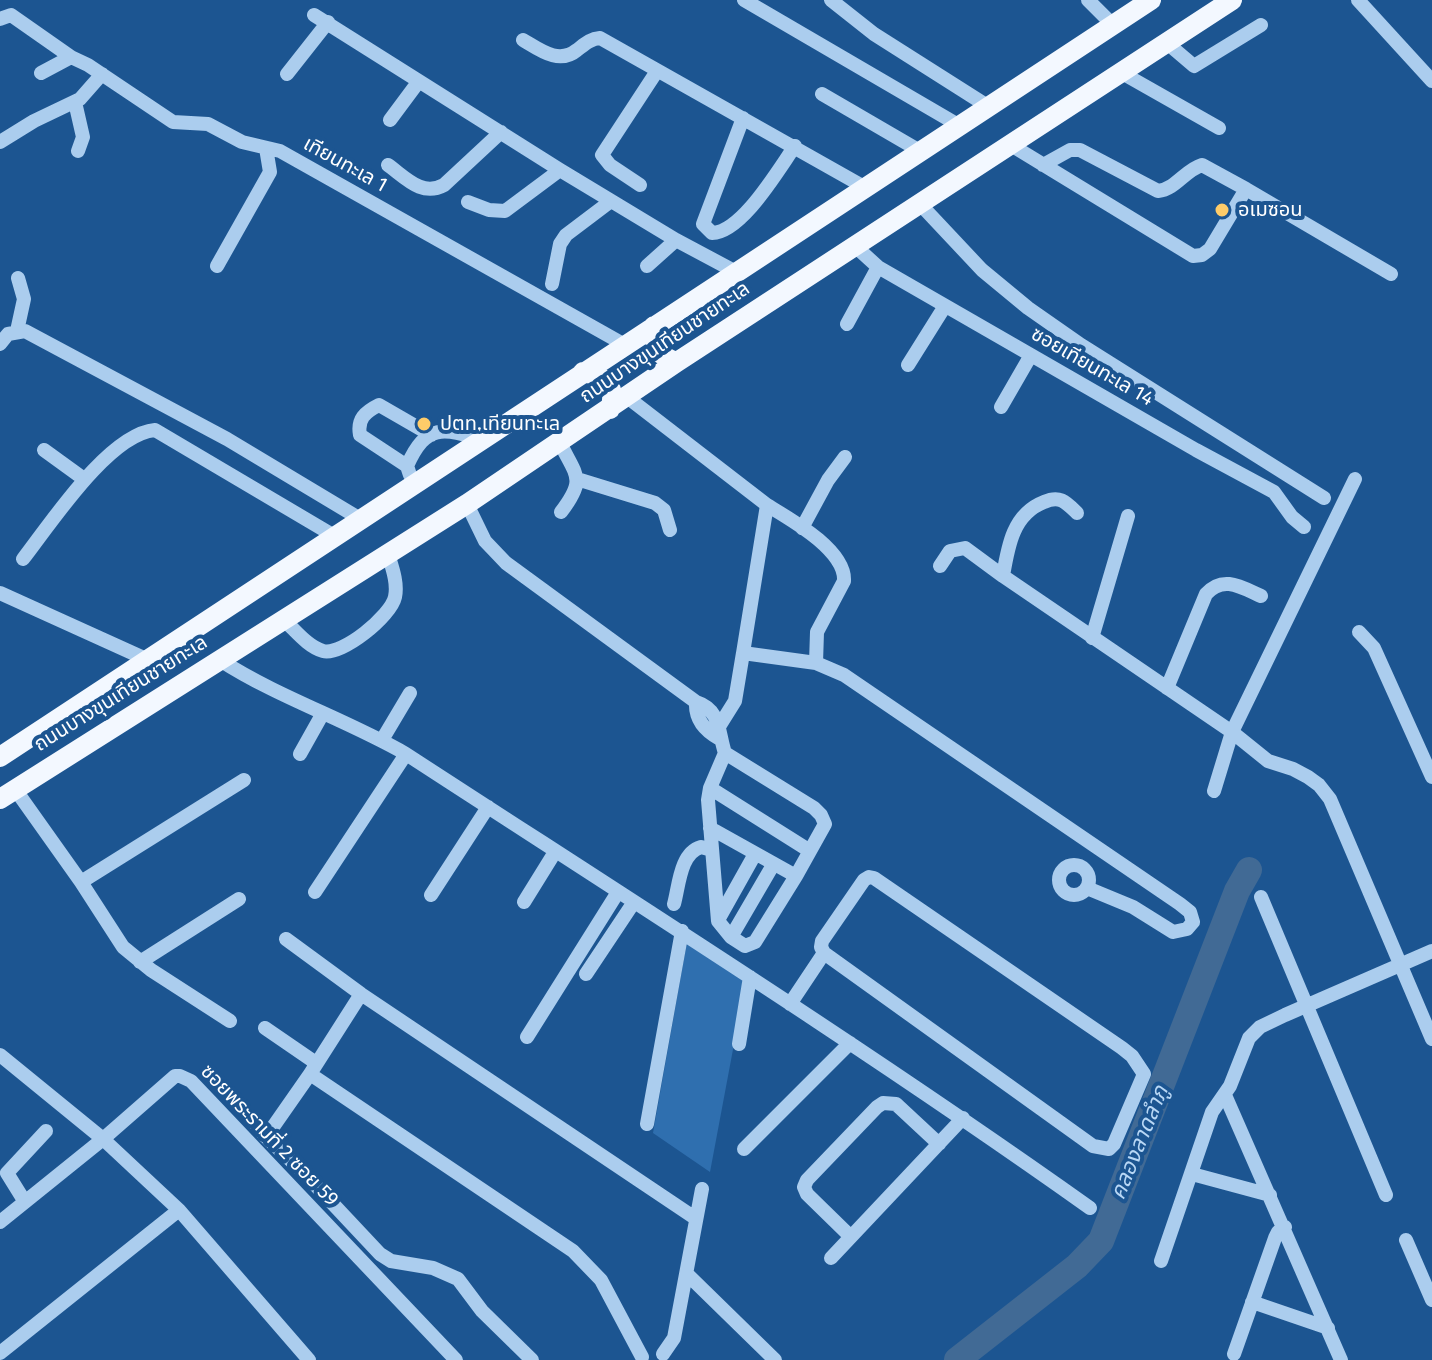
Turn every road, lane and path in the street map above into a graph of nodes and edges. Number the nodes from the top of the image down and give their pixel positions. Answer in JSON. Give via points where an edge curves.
{"nodes":[{"id":1,"x":744,"y":0,"type":"edge"},
{"id":2,"x":831,"y":0,"type":"edge"},
{"id":3,"x":1088,"y":0,"type":"edge"},
{"id":4,"x":1232,"y":0,"type":"edge"},
{"id":5,"x":1358,"y":0,"type":"edge"},
{"id":6,"x":1139,"y":3,"type":"edge"},
{"id":7,"x":0,"y":19,"type":"edge"},
{"id":8,"x":1113,"y":25,"type":"junction"},
{"id":9,"x":1261,"y":25,"type":"dead end"},
{"id":10,"x":523,"y":40,"type":"dead end"},
{"id":11,"x":1167,"y":43,"type":"junction"},
{"id":12,"x":71,"y":57,"type":"junction"},
{"id":13,"x":657,"y":71,"type":"junction"},
{"id":14,"x":41,"y":73,"type":"dead end"},
{"id":15,"x":1122,"y":73,"type":"junction"},
{"id":16,"x":102,"y":74,"type":"junction"},
{"id":17,"x":287,"y":74,"type":"dead end"},
{"id":18,"x":419,"y":81,"type":"junction"},
{"id":19,"x":1432,"y":81,"type":"edge"},
{"id":20,"x":822,"y":94,"type":"dead end"},
{"id":21,"x":75,"y":102,"type":"junction"},
{"id":22,"x":989,"y":107,"type":"junction"},
{"id":23,"x":743,"y":118,"type":"junction"},
{"id":24,"x":390,"y":120,"type":"dead end"},
{"id":25,"x":960,"y":126,"type":"junction"},
{"id":26,"x":1219,"y":128,"type":"dead end"},
{"id":27,"x":501,"y":132,"type":"junction"},
{"id":28,"x":0,"y":142,"type":"edge"},
{"id":29,"x":1011,"y":145,"type":"junction"},
{"id":30,"x":795,"y":146,"type":"junction"},
{"id":31,"x":266,"y":148,"type":"junction"},
{"id":32,"x":78,"y":151,"type":"dead end"},
{"id":33,"x":920,"y":151,"type":"junction"},
{"id":34,"x":388,"y":165,"type":"dead end"},
{"id":35,"x":1043,"y":165,"type":"junction"},
{"id":36,"x":560,"y":170,"type":"junction"},
{"id":37,"x":640,"y":185,"type":"dead end"},
{"id":38,"x":866,"y":188,"type":"junction"},
{"id":39,"x":1246,"y":189,"type":"junction"},
{"id":40,"x":611,"y":201,"type":"junction"},
{"id":41,"x":468,"y":202,"type":"dead end"},
{"id":42,"x":920,"y":204,"type":"junction"},
{"id":43,"x":676,"y":240,"type":"junction"},
{"id":44,"x":855,"y":246,"type":"junction"},
{"id":45,"x":217,"y":266,"type":"dead end"},
{"id":46,"x":647,"y":266,"type":"dead end"},
{"id":47,"x":878,"y":267,"type":"junction"},
{"id":48,"x":736,"y":272,"type":"junction"},
{"id":49,"x":1391,"y":274,"type":"dead end"},
{"id":50,"x":18,"y":278,"type":"dead end"},
{"id":51,"x":552,"y":284,"type":"dead end"},
{"id":52,"x":945,"y":306,"type":"junction"},
{"id":53,"x":847,"y":324,"type":"dead end"},
{"id":54,"x":654,"y":326,"type":"junction"},
{"id":55,"x":17,"y":331,"type":"junction"},
{"id":56,"x":0,"y":344,"type":"edge"},
{"id":57,"x":625,"y":345,"type":"junction"},
{"id":58,"x":1031,"y":355,"type":"junction"},
{"id":59,"x":677,"y":362,"type":"junction"},
{"id":60,"x":908,"y":365,"type":"dead end"},
{"id":61,"x":583,"y":372,"type":"junction"},
{"id":62,"x":618,"y":403,"type":"junction"},
{"id":63,"x":1001,"y":407,"type":"dead end"},
{"id":64,"x":431,"y":435,"type":"junction"},
{"id":65,"x":483,"y":440,"type":"junction"},
{"id":66,"x":560,"y":443,"type":"junction"},
{"id":67,"x":44,"y":450,"type":"dead end"},
{"id":68,"x":845,"y":457,"type":"dead end"},
{"id":69,"x":407,"y":466,"type":"junction"},
{"id":70,"x":84,"y":479,"type":"junction"},
{"id":71,"x":577,"y":479,"type":"junction"},
{"id":72,"x":1355,"y":479,"type":"dead end"},
{"id":73,"x":415,"y":486,"type":"junction"},
{"id":74,"x":1324,"y":498,"type":"dead end"},
{"id":75,"x":467,"y":504,"type":"junction"},
{"id":76,"x":767,"y":505,"type":"junction"},
{"id":77,"x":561,"y":512,"type":"dead end"},
{"id":78,"x":1077,"y":513,"type":"dead end"},
{"id":79,"x":1128,"y":516,"type":"dead end"},
{"id":80,"x":362,"y":520,"type":"junction"},
{"id":81,"x":1304,"y":527,"type":"dead end"},
{"id":82,"x":802,"y":528,"type":"junction"},
{"id":83,"x":670,"y":530,"type":"dead end"},
{"id":84,"x":336,"y":537,"type":"junction"},
{"id":85,"x":388,"y":554,"type":"junction"},
{"id":86,"x":23,"y":559,"type":"dead end"},
{"id":87,"x":940,"y":566,"type":"dead end"},
{"id":88,"x":1003,"y":576,"type":"junction"},
{"id":89,"x":0,"y":593,"type":"edge"},
{"id":90,"x":1261,"y":596,"type":"dead end"},
{"id":91,"x":284,"y":620,"type":"junction"},
{"id":92,"x":1359,"y":632,"type":"dead end"},
{"id":93,"x":1092,"y":638,"type":"junction"},
{"id":94,"x":743,"y":653,"type":"junction"},
{"id":95,"x":148,"y":660,"type":"junction"},
{"id":96,"x":220,"y":660,"type":"junction"},
{"id":97,"x":816,"y":663,"type":"junction"},
{"id":98,"x":1167,"y":688,"type":"junction"},
{"id":99,"x":410,"y":693,"type":"dead end"},
{"id":100,"x":323,"y":713,"type":"junction"},
{"id":101,"x":1232,"y":732,"type":"junction"},
{"id":102,"x":722,"y":739,"type":"junction"},
{"id":103,"x":382,"y":740,"type":"junction"},
{"id":104,"x":300,"y":754,"type":"dead end"},
{"id":105,"x":406,"y":754,"type":"junction"},
{"id":106,"x":0,"y":757,"type":"edge"},
{"id":107,"x":1432,"y":777,"type":"edge"},
{"id":108,"x":244,"y":780,"type":"dead end"},
{"id":109,"x":710,"y":788,"type":"junction"},
{"id":110,"x":1214,"y":791,"type":"dead end"},
{"id":111,"x":8,"y":794,"type":"edge"},
{"id":112,"x":488,"y":807,"type":"junction"},
{"id":113,"x":710,"y":828,"type":"junction"},
{"id":114,"x":712,"y":850,"type":"junction"},
{"id":115,"x":810,"y":851,"type":"junction"},
{"id":116,"x":555,"y":852,"type":"junction"},
{"id":117,"x":755,"y":854,"type":"junction"},
{"id":118,"x":773,"y":865,"type":"junction"},
{"id":119,"x":796,"y":876,"type":"junction"},
{"id":120,"x":714,"y":878,"type":"junction"},
{"id":121,"x":81,"y":882,"type":"junction"},
{"id":122,"x":1087,"y":888,"type":"dead end"},
{"id":123,"x":734,"y":890,"type":"junction"},
{"id":124,"x":315,"y":892,"type":"dead end"},
{"id":125,"x":618,"y":892,"type":"junction"},
{"id":126,"x":431,"y":895,"type":"dead end"},
{"id":127,"x":1261,"y":897,"type":"dead end"},
{"id":128,"x":239,"y":899,"type":"dead end"},
{"id":129,"x":524,"y":902,"type":"dead end"},
{"id":130,"x":634,"y":902,"type":"junction"},
{"id":131,"x":674,"y":904,"type":"dead end"},
{"id":132,"x":718,"y":921,"type":"junction"},
{"id":133,"x":682,"y":931,"type":"junction"},
{"id":134,"x":731,"y":937,"type":"junction"},
{"id":135,"x":286,"y":939,"type":"dead end"},
{"id":136,"x":1432,"y":951,"type":"edge"},
{"id":137,"x":824,"y":953,"type":"junction"},
{"id":138,"x":140,"y":962,"type":"junction"},
{"id":139,"x":1400,"y":965,"type":"junction"},
{"id":140,"x":586,"y":974,"type":"dead end"},
{"id":141,"x":750,"y":977,"type":"junction"},
{"id":142,"x":361,"y":994,"type":"junction"},
{"id":143,"x":790,"y":1004,"type":"junction"},
{"id":144,"x":1305,"y":1006,"type":"junction"},
{"id":145,"x":230,"y":1021,"type":"dead end"},
{"id":146,"x":265,"y":1028,"type":"dead end"},
{"id":147,"x":527,"y":1037,"type":"dead end"},
{"id":148,"x":1432,"y":1039,"type":"edge"},
{"id":149,"x":850,"y":1043,"type":"junction"},
{"id":150,"x":739,"y":1044,"type":"dead end"},
{"id":151,"x":0,"y":1055,"type":"edge"},
{"id":152,"x":313,"y":1068,"type":"junction"},
{"id":153,"x":1225,"y":1095,"type":"junction"},
{"id":154,"x":251,"y":1117,"type":"dead end"},
{"id":155,"x":963,"y":1118,"type":"junction"},
{"id":156,"x":647,"y":1124,"type":"dead end"},
{"id":157,"x":46,"y":1131,"type":"dead end"},
{"id":158,"x":266,"y":1137,"type":"junction"},
{"id":159,"x":103,"y":1139,"type":"junction"},
{"id":160,"x":939,"y":1144,"type":"junction"},
{"id":161,"x":744,"y":1149,"type":"dead end"},
{"id":162,"x":1192,"y":1174,"type":"junction"},
{"id":163,"x":702,"y":1189,"type":"dead end"},
{"id":164,"x":1270,"y":1195,"type":"junction"},
{"id":165,"x":1386,"y":1195,"type":"dead end"},
{"id":166,"x":25,"y":1202,"type":"junction"},
{"id":167,"x":1090,"y":1208,"type":"dead end"},
{"id":168,"x":179,"y":1210,"type":"junction"},
{"id":169,"x":695,"y":1218,"type":"junction"},
{"id":170,"x":0,"y":1222,"type":"edge"},
{"id":171,"x":1285,"y":1227,"type":"junction"},
{"id":172,"x":850,"y":1236,"type":"junction"},
{"id":173,"x":1406,"y":1240,"type":"dead end"},
{"id":174,"x":831,"y":1258,"type":"dead end"},
{"id":175,"x":1161,"y":1261,"type":"dead end"},
{"id":176,"x":688,"y":1275,"type":"junction"},
{"id":177,"x":1432,"y":1300,"type":"edge"},
{"id":178,"x":1252,"y":1302,"type":"junction"},
{"id":179,"x":1328,"y":1328,"type":"junction"},
{"id":180,"x":0,"y":1353,"type":"edge"},
{"id":181,"x":1234,"y":1354,"type":"dead end"},
{"id":182,"x":665,"y":1357,"type":"edge"},
{"id":183,"x":640,"y":1358,"type":"edge"},
{"id":184,"x":309,"y":1360,"type":"edge"},
{"id":185,"x":456,"y":1360,"type":"edge"},
{"id":186,"x":532,"y":1360,"type":"edge"},
{"id":187,"x":775,"y":1360,"type":"edge"},
{"id":188,"x":1341,"y":1360,"type":"edge"}],
"edges":[{"from":1,"to":25,"type":"street"},
{"from":2,"to":22,"type":"street","via":[[874,34]]},
{"from":3,"to":8,"type":"street"},
{"from":4,"to":11,"type":"main road","name":"ถนนบางขุนเทียนชายทะเล"},
{"from":5,"to":19,"type":"street"},
{"from":6,"to":8,"type":"main road","name":"ถนนบางขุนเทียนชายทะเล"},
{"from":7,"to":12,"type":"street","name":"เทียนทะเล 1","via":[[11,15]]},
{"from":8,"to":22,"type":"main road","name":"ถนนบางขุนเทียนชายทะเล"},
{"from":9,"to":11,"type":"street","via":[[1194,66]]},
{"from":10,"to":13,"type":"street","via":[[562,57],[600,38]]},
{"from":11,"to":15,"type":"main road","name":"ถนนบางขุนเทียนชายทะเล"},
{"from":12,"to":14,"type":"street"},
{"from":12,"to":16,"type":"street","name":"เทียนทะเล 1"},
{"from":13,"to":23,"type":"street"},
{"from":13,"to":37,"type":"street","via":[[602,155]]},
{"from":15,"to":26,"type":"street"},
{"from":15,"to":29,"type":"main road","name":"ถนนบางขุนเทียนชายทะเล"},
{"from":16,"to":21,"type":"street"},
{"from":16,"to":31,"type":"street","name":"เทียนทะเล 1","via":[[173,122],[208,124]]},
{"from":17,"to":18,"type":"street","via":[[321,18]]},
{"from":18,"to":24,"type":"street"},
{"from":18,"to":27,"type":"street"},
{"from":20,"to":33,"type":"street"},
{"from":21,"to":28,"type":"street"},
{"from":21,"to":32,"type":"street","via":[[83,137]]},
{"from":22,"to":25,"type":"main road","name":"ถนนบางขุนเทียนชายทะเล"},
{"from":23,"to":30,"type":"street"},
{"from":23,"to":30,"type":"street","via":[[703,224],[712,233],[743,216]]},
{"from":25,"to":33,"type":"main road","name":"ถนนบางขุนเทียนชายทะเล"},
{"from":27,"to":34,"type":"street","via":[[434,190],[420,188]]},
{"from":27,"to":36,"type":"street"},
{"from":29,"to":35,"type":"street"},
{"from":29,"to":42,"type":"main road","name":"ถนนบางขุนเทียนชายทะเล"},
{"from":30,"to":38,"type":"street"},
{"from":31,"to":45,"type":"street","via":[[270,172]]},
{"from":31,"to":57,"type":"street","name":"เทียนทะเล 1","via":[[280,151]]},
{"from":33,"to":38,"type":"main road","name":"ถนนบางขุนเทียนชายทะเล"},
{"from":35,"to":39,"type":"street","via":[[1080,150],[1158,191],[1202,165]]},
{"from":35,"to":39,"type":"street","via":[[1193,256],[1210,249]]},
{"from":36,"to":40,"type":"street"},
{"from":36,"to":41,"type":"street","via":[[505,211]]},
{"from":38,"to":48,"type":"main road","name":"ถนนบางขุนเทียนชายทะเล"},
{"from":39,"to":49,"type":"street"},
{"from":40,"to":43,"type":"street"},
{"from":40,"to":51,"type":"street","via":[[566,235]]},
{"from":42,"to":44,"type":"main road","name":"ถนนบางขุนเทียนชายทะเล"},
{"from":42,"to":74,"type":"street","via":[[982,270],[1028,308]]},
{"from":43,"to":46,"type":"street"},
{"from":43,"to":48,"type":"street"},
{"from":44,"to":47,"type":"street","name":"ซอยเทียนทะเล 14"},
{"from":44,"to":59,"type":"main road","name":"ถนนบางขุนเทียนชายทะเล"},
{"from":47,"to":52,"type":"street","name":"ซอยเทียนทะเล 14"},
{"from":47,"to":53,"type":"street"},
{"from":48,"to":54,"type":"main road","name":"ถนนบางขุนเทียนชายทะเล"},
{"from":50,"to":55,"type":"street","via":[[24,299]]},
{"from":52,"to":58,"type":"street","name":"ซอยเทียนทะเล 14"},
{"from":52,"to":60,"type":"street"},
{"from":54,"to":57,"type":"main road","name":"ถนนบางขุนเทียนชายทะเล"},
{"from":54,"to":59,"type":"main road","via":[[659,353]]},
{"from":55,"to":56,"type":"street"},
{"from":55,"to":80,"type":"street","via":[[227,439]]},
{"from":57,"to":61,"type":"main road","name":"ถนนบางขุนเทียนชายทะเล"},
{"from":58,"to":63,"type":"street"},
{"from":58,"to":81,"type":"street","name":"ซอยเทียนทะเล 14","via":[[1274,492]]},
{"from":59,"to":62,"type":"main road","name":"ถนนบางขุนเทียนชายทะเล"},
{"from":61,"to":62,"type":"main road","via":[[597,374]]},
{"from":61,"to":65,"type":"main road","name":"ถนนบางขุนเทียนชายทะเล"},
{"from":62,"to":66,"type":"main road","name":"ถนนบางขุนเทียนชายทะเล"},
{"from":62,"to":76,"type":"street"},
{"from":64,"to":65,"type":"street","via":[[448,429]]},
{"from":64,"to":69,"type":"street"},
{"from":64,"to":69,"type":"street","via":[[379,405],[367,410],[360,420],[360,435]]},
{"from":65,"to":73,"type":"main road","name":"ถนนบางขุนเทียนชายทะเล"},
{"from":66,"to":71,"type":"street"},
{"from":66,"to":75,"type":"main road","name":"ถนนบางขุนเทียนชายทะเล"},
{"from":67,"to":70,"type":"street"},
{"from":68,"to":82,"type":"street"},
{"from":69,"to":73,"type":"street"},
{"from":70,"to":84,"type":"street","via":[[129,439],[155,430]]},
{"from":70,"to":86,"type":"street"},
{"from":71,"to":77,"type":"street","via":[[574,495]]},
{"from":71,"to":83,"type":"street","via":[[655,503],[664,510]]},
{"from":72,"to":101,"type":"street"},
{"from":73,"to":80,"type":"main road","name":"ถนนบางขุนเทียนชายทะเล"},
{"from":75,"to":85,"type":"main road","name":"ถนนบางขุนเทียนชายทะเล"},
{"from":75,"to":102,"type":"street","via":[[485,541],[506,563],[706,705]]},
{"from":76,"to":82,"type":"street"},
{"from":76,"to":94,"type":"street"},
{"from":78,"to":88,"type":"street","via":[[1053,498],[1024,513]]},
{"from":79,"to":93,"type":"street"},
{"from":80,"to":84,"type":"main road","name":"ถนนบางขุนเทียนชายทะเล"},
{"from":82,"to":97,"type":"street","via":[[821,542],[844,574],[817,632]]},
{"from":84,"to":95,"type":"main road","name":"ถนนบางขุนเทียนชายทะเล"},
{"from":85,"to":91,"type":"main road","name":"ถนนบางขุนเทียนชายทะเล"},
{"from":85,"to":91,"type":"street","via":[[395,581],[390,608],[344,647],[323,651]]},
{"from":87,"to":88,"type":"street","via":[[945,554],[965,548]]},
{"from":88,"to":93,"type":"street"},
{"from":89,"to":95,"type":"street"},
{"from":90,"to":98,"type":"street","via":[[1224,582],[1212,587]]},
{"from":91,"to":96,"type":"main road","name":"ถนนบางขุนเทียนชายทะเล"},
{"from":92,"to":107,"type":"street","via":[[1374,648]]},
{"from":93,"to":98,"type":"street"},
{"from":94,"to":97,"type":"street"},
{"from":94,"to":102,"type":"street"},
{"from":95,"to":106,"type":"main road","name":"ถนนบางขุนเทียนชายทะเล"},
{"from":96,"to":100,"type":"street"},
{"from":96,"to":111,"type":"main road","name":"ถนนบางขุนเทียนชายทะเล"},
{"from":97,"to":122,"type":"street","via":[[844,675],[1180,904],[1193,922],[1173,932],[1133,907]]},
{"from":98,"to":101,"type":"street"},
{"from":99,"to":103,"type":"street"},
{"from":100,"to":103,"type":"street"},
{"from":100,"to":104,"type":"street"},
{"from":101,"to":110,"type":"street"},
{"from":101,"to":139,"type":"street","via":[[1268,761],[1319,785],[1330,799]]},
{"from":102,"to":109,"type":"street"},
{"from":102,"to":115,"type":"street","via":[[821,815],[825,824]]},
{"from":103,"to":105,"type":"street"},
{"from":105,"to":112,"type":"street"},
{"from":105,"to":124,"type":"street"},
{"from":108,"to":121,"type":"street"},
{"from":109,"to":113,"type":"street"},
{"from":109,"to":115,"type":"street"},
{"from":111,"to":121,"type":"street"},
{"from":112,"to":116,"type":"street"},
{"from":112,"to":126,"type":"street"},
{"from":113,"to":114,"type":"street"},
{"from":113,"to":117,"type":"street"},
{"from":114,"to":120,"type":"street"},
{"from":114,"to":131,"type":"street","via":[[701,847],[691,852]]},
{"from":115,"to":119,"type":"street"},
{"from":116,"to":125,"type":"street"},
{"from":116,"to":129,"type":"street"},
{"from":117,"to":118,"type":"street"},
{"from":117,"to":123,"type":"street"},
{"from":118,"to":119,"type":"street"},
{"from":118,"to":134,"type":"street"},
{"from":119,"to":134,"type":"street","via":[[755,942],[745,946]]},
{"from":120,"to":123,"type":"street"},
{"from":120,"to":132,"type":"street"},
{"from":121,"to":138,"type":"street","via":[[123,947]]},
{"from":123,"to":132,"type":"street"},
{"from":125,"to":130,"type":"street"},
{"from":125,"to":147,"type":"street"},
{"from":127,"to":144,"type":"street"},
{"from":128,"to":138,"type":"street"},
{"from":130,"to":133,"type":"street"},
{"from":130,"to":140,"type":"street"},
{"from":132,"to":134,"type":"street"},
{"from":133,"to":141,"type":"street"},
{"from":133,"to":156,"type":"street"},
{"from":135,"to":142,"type":"street"},
{"from":136,"to":139,"type":"street"},
{"from":137,"to":137,"type":"street","via":[[822,941],[864,880],[874,878],[1132,1056],[1144,1074],[1114,1144],[1109,1149],[1093,1146]]},
{"from":137,"to":143,"type":"street"},
{"from":138,"to":145,"type":"street"},
{"from":139,"to":144,"type":"street"},
{"from":139,"to":148,"type":"street"},
{"from":141,"to":143,"type":"street"},
{"from":141,"to":150,"type":"street"},
{"from":142,"to":152,"type":"street"},
{"from":142,"to":169,"type":"street"},
{"from":143,"to":149,"type":"street"},
{"from":144,"to":153,"type":"street","via":[[1249,1038]]},
{"from":144,"to":165,"type":"street"},
{"from":146,"to":152,"type":"street"},
{"from":149,"to":155,"type":"street"},
{"from":149,"to":161,"type":"street"},
{"from":151,"to":159,"type":"street"},
{"from":152,"to":158,"type":"street"},
{"from":152,"to":183,"type":"street","via":[[573,1251],[601,1280]]},
{"from":153,"to":162,"type":"street","via":[[1212,1112]]},
{"from":153,"to":164,"type":"street"},
{"from":154,"to":158,"type":"street"},
{"from":155,"to":160,"type":"street"},
{"from":155,"to":167,"type":"street"},
{"from":157,"to":166,"type":"street","via":[[7,1173]]},
{"from":158,"to":186,"type":"street","via":[[380,1254],[458,1279]]},
{"from":159,"to":166,"type":"street","name":"ซอยพระรามที่ 2 ซอย 59"},
{"from":159,"to":168,"type":"street"},
{"from":159,"to":185,"type":"street","name":"ซอยพระรามที่ 2 ซอย 59","via":[[175,1076],[186,1078]]},
{"from":160,"to":172,"type":"street"},
{"from":160,"to":172,"type":"street","via":[[896,1104],[877,1107],[804,1187]]},
{"from":162,"to":164,"type":"street"},
{"from":162,"to":175,"type":"street"},
{"from":163,"to":169,"type":"street"},
{"from":164,"to":171,"type":"street"},
{"from":166,"to":170,"type":"street","name":"ซอยพระรามที่ 2 ซอย 59"},
{"from":168,"to":180,"type":"street"},
{"from":168,"to":184,"type":"street"},
{"from":169,"to":176,"type":"street"},
{"from":171,"to":178,"type":"street","via":[[1275,1238]]},
{"from":171,"to":179,"type":"street"},
{"from":172,"to":174,"type":"street"},
{"from":173,"to":177,"type":"street"},
{"from":176,"to":182,"type":"street"},
{"from":176,"to":187,"type":"street"},
{"from":178,"to":179,"type":"street"},
{"from":178,"to":181,"type":"street"},
{"from":179,"to":188,"type":"street"},
{"from":182,"to":183,"type":"street","via":[[652,1350]]}]}
